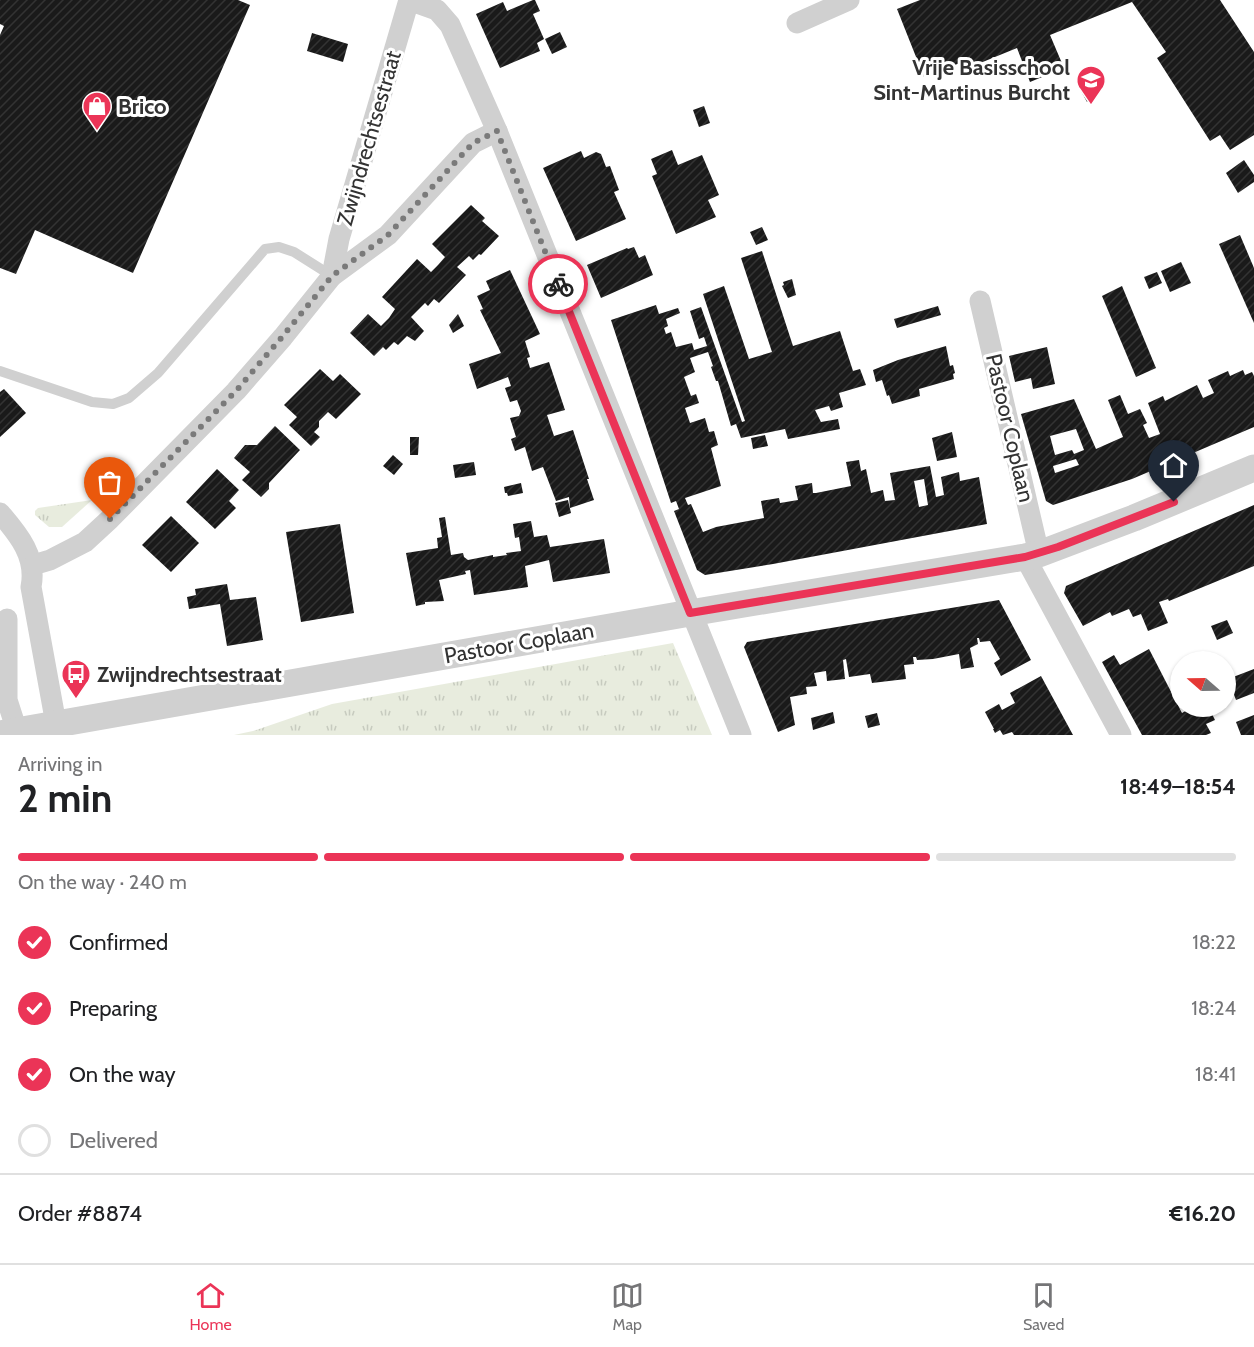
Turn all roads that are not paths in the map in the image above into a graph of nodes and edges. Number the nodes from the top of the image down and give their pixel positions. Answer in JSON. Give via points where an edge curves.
{"nodes":[{"id":1,"x":409,"y":0,"type":"edge"},
{"id":2,"x":849,"y":0,"type":"edge"},
{"id":3,"x":797,"y":23,"type":"dead end"},
{"id":4,"x":497,"y":131,"type":"junction"},
{"id":5,"x":332,"y":276,"type":"junction"},
{"id":6,"x":980,"y":301,"type":"dead end"},
{"id":7,"x":0,"y":371,"type":"edge"},
{"id":8,"x":1254,"y":468,"type":"edge"},
{"id":9,"x":0,"y":513,"type":"edge"},
{"id":10,"x":1032,"y":556,"type":"junction"},
{"id":11,"x":33,"y":565,"type":"junction"},
{"id":12,"x":32,"y":587,"type":"junction"},
{"id":13,"x":690,"y":613,"type":"junction"},
{"id":14,"x":3,"y":622,"type":"edge"},
{"id":15,"x":73,"y":726,"type":"edge"},
{"id":16,"x":13,"y":734,"type":"edge"},
{"id":17,"x":741,"y":735,"type":"edge"},
{"id":18,"x":1121,"y":735,"type":"edge"}],
"edges":[{"from":1,"to":4,"type":"street","via":[[437,10],[450,26]]},
{"from":1,"to":5,"type":"street","name":"Zwijndrechtsestraat","via":[[339,239]]},
{"from":2,"to":3,"type":"street"},
{"from":4,"to":5,"type":"street","name":"Zwijndrechtsestraat","via":[[473,143],[388,235]]},
{"from":4,"to":13,"type":"street"},
{"from":5,"to":7,"type":"lane","via":[[294,252],[279,247],[265,249],[158,373],[129,398],[113,404],[92,402]]},
{"from":5,"to":11,"type":"street","name":"Zwijndrechtsestraat","via":[[236,391],[110,519],[85,542]]},
{"from":6,"to":10,"type":"street","name":"Pastoor Coplaan"},
{"from":8,"to":10,"type":"street","name":"Pastoor Coplaan"},
{"from":9,"to":11,"type":"street","via":[[26,548]]},
{"from":10,"to":13,"type":"street","name":"Pastoor Coplaan"},
{"from":10,"to":18,"type":"street"},
{"from":11,"to":12,"type":"street"},
{"from":12,"to":14,"type":"street"},
{"from":12,"to":15,"type":"street"},
{"from":13,"to":15,"type":"street","name":"Pastoor Coplaan"},
{"from":13,"to":17,"type":"street"},
{"from":14,"to":16,"type":"street"},
{"from":15,"to":16,"type":"street","name":"Pastoor Coplaan"}]}
